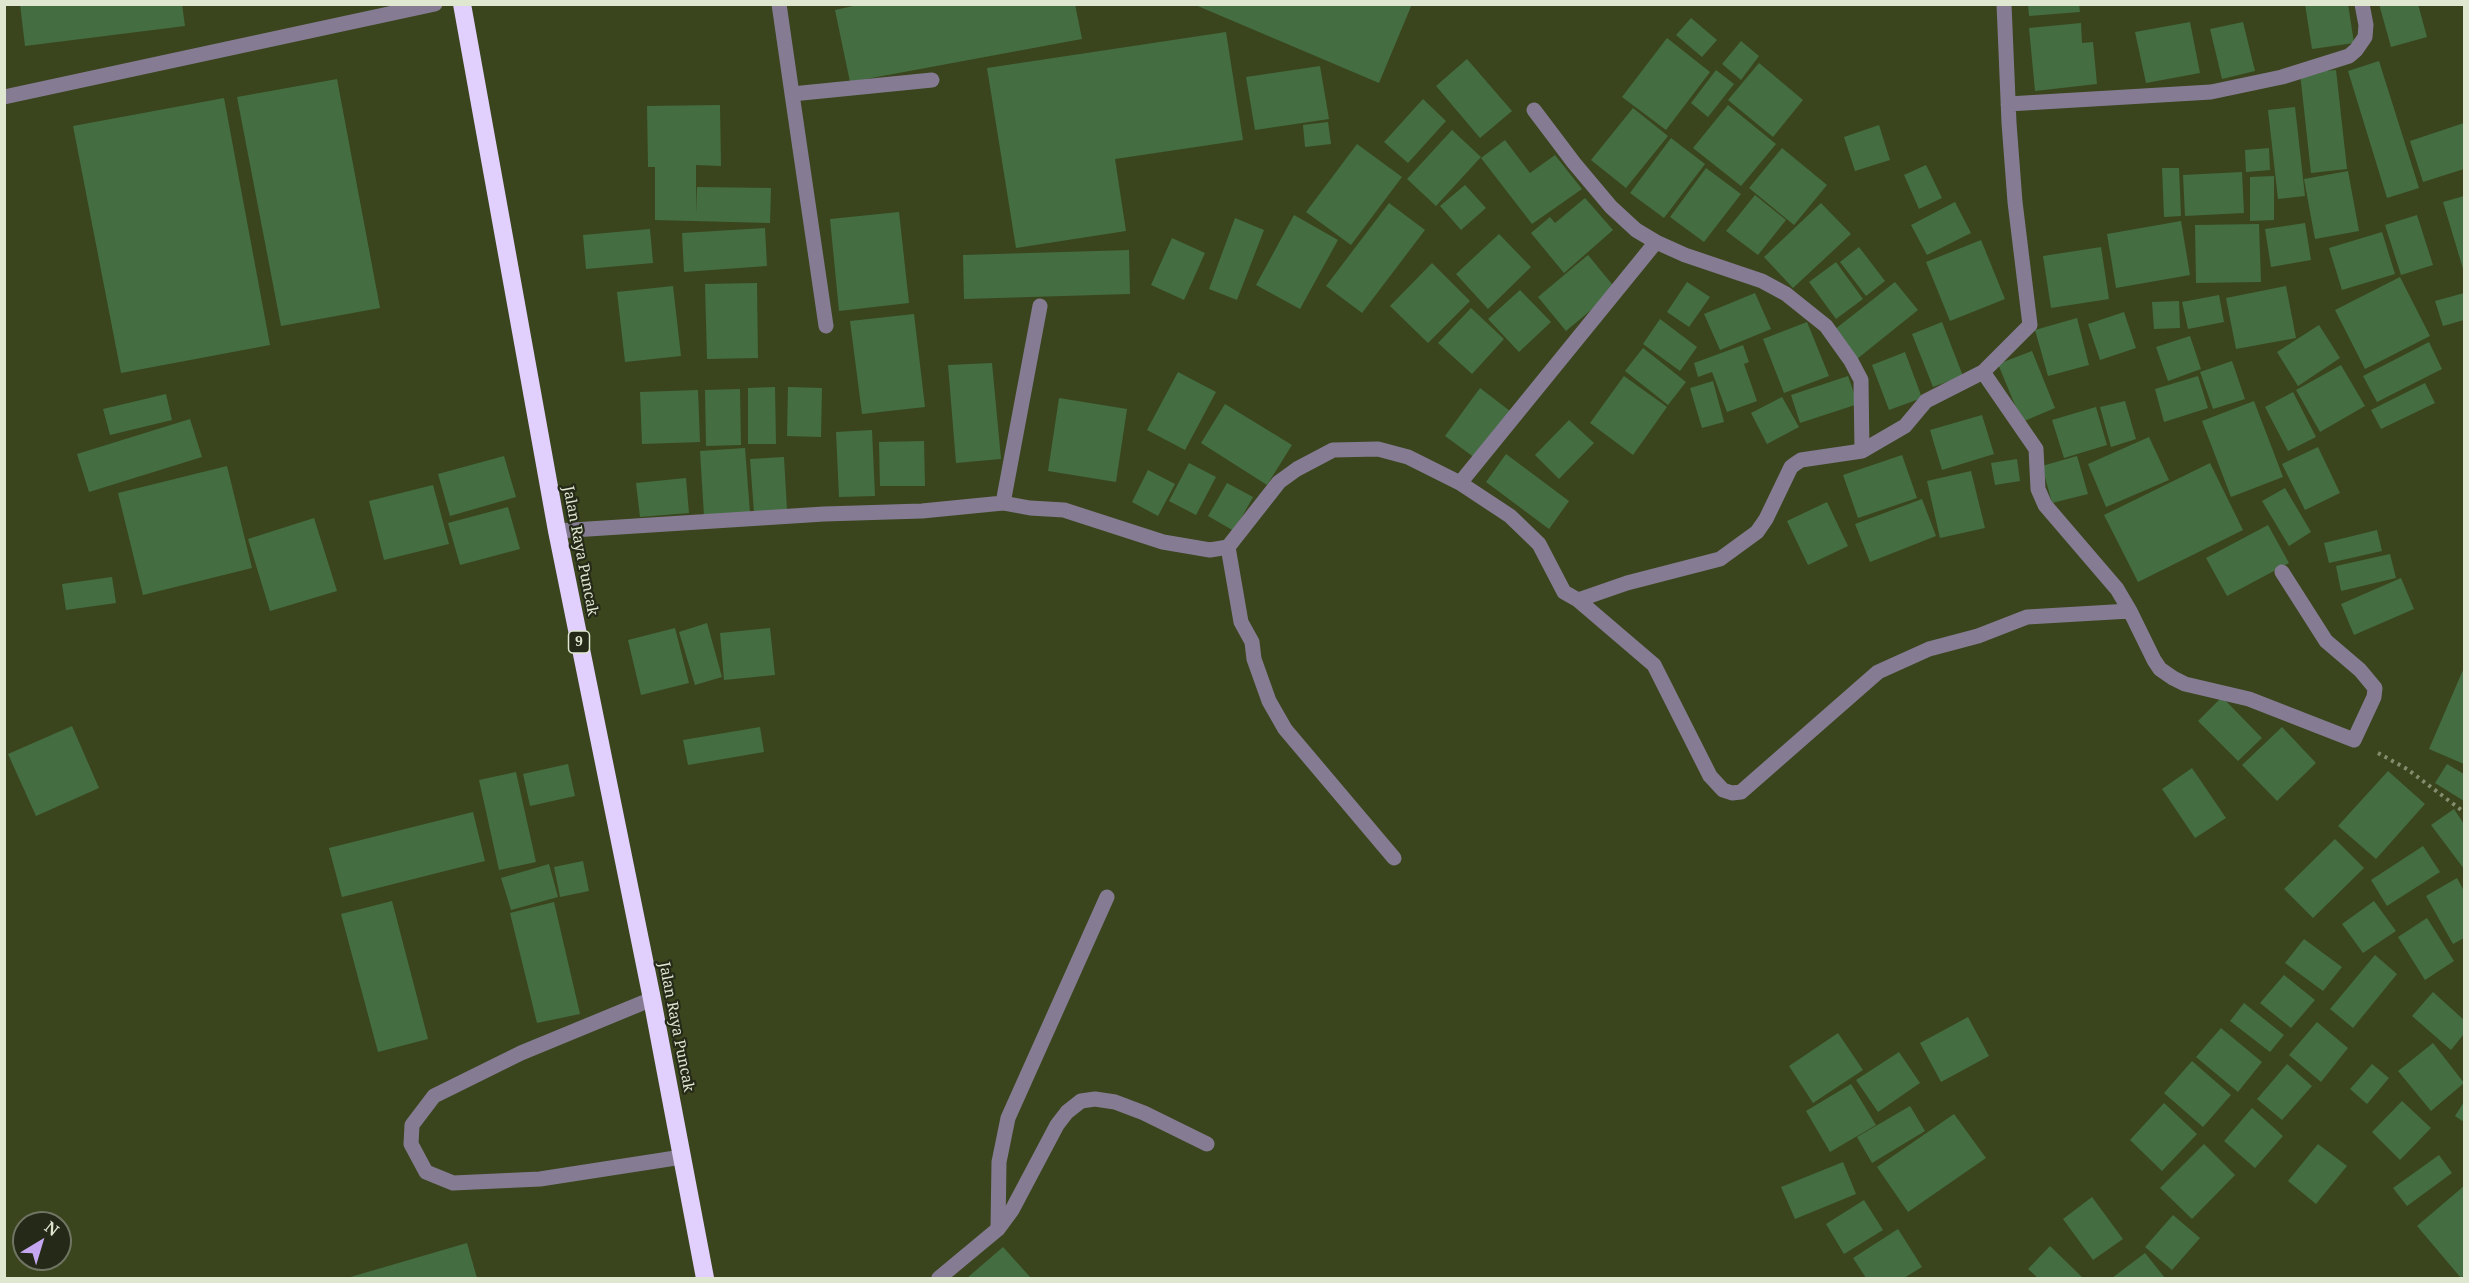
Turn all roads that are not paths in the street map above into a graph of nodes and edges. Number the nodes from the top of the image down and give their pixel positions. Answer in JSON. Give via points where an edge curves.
{"nodes":[{"id":1,"x":435,"y":4,"type":"edge"},
{"id":2,"x":462,"y":4,"type":"edge"},
{"id":3,"x":779,"y":4,"type":"edge"},
{"id":4,"x":2004,"y":4,"type":"edge"},
{"id":5,"x":2362,"y":4,"type":"edge"},
{"id":6,"x":932,"y":81,"type":"dead end"},
{"id":7,"x":792,"y":94,"type":"junction"},
{"id":8,"x":4,"y":97,"type":"edge"},
{"id":9,"x":2008,"y":104,"type":"junction"},
{"id":10,"x":1534,"y":110,"type":"dead end"},
{"id":11,"x":1656,"y":242,"type":"junction"},
{"id":12,"x":1040,"y":306,"type":"dead end"},
{"id":13,"x":826,"y":326,"type":"dead end"},
{"id":14,"x":1983,"y":372,"type":"junction"},
{"id":15,"x":1862,"y":451,"type":"junction"},
{"id":16,"x":1460,"y":483,"type":"junction"},
{"id":17,"x":1003,"y":502,"type":"junction"},
{"id":18,"x":557,"y":531,"type":"junction"},
{"id":19,"x":1228,"y":547,"type":"junction"},
{"id":20,"x":2282,"y":572,"type":"dead end"},
{"id":21,"x":1578,"y":600,"type":"junction"},
{"id":22,"x":2130,"y":611,"type":"junction"},
{"id":23,"x":1394,"y":858,"type":"dead end"},
{"id":24,"x":1107,"y":897,"type":"dead end"},
{"id":25,"x":652,"y":999,"type":"junction"},
{"id":26,"x":1207,"y":1144,"type":"dead end"},
{"id":27,"x":682,"y":1157,"type":"junction"},
{"id":28,"x":998,"y":1229,"type":"junction"},
{"id":29,"x":705,"y":1278,"type":"edge"},
{"id":30,"x":939,"y":1278,"type":"edge"}],
"edges":[{"from":1,"to":8,"type":"street"},
{"from":2,"to":18,"type":"highway","name":"Jalan Raya Puncak","number":"9"},
{"from":3,"to":7,"type":"street"},
{"from":4,"to":9,"type":"street"},
{"from":5,"to":9,"type":"street","via":[[2366,37],[2356,50],[2349,56],[2282,77],[2211,92]]},
{"from":6,"to":7,"type":"street"},
{"from":7,"to":13,"type":"street"},
{"from":9,"to":14,"type":"street","via":[[2030,325]]},
{"from":10,"to":11,"type":"street","via":[[1611,207]]},
{"from":11,"to":15,"type":"street","via":[[1761,280],[1786,294],[1826,326],[1860,380]]},
{"from":11,"to":16,"type":"street"},
{"from":12,"to":17,"type":"street"},
{"from":14,"to":15,"type":"street","via":[[1926,401],[1905,426]]},
{"from":14,"to":22,"type":"street","via":[[2036,449],[2038,489],[2045,505]]},
{"from":15,"to":21,"type":"street","via":[[1801,460],[1791,466],[1766,519],[1756,532],[1720,559]]},
{"from":16,"to":19,"type":"street","via":[[1408,457],[1353,448],[1333,450],[1279,482]]},
{"from":16,"to":21,"type":"street","via":[[1526,530],[1539,544],[1564,592]]},
{"from":17,"to":18,"type":"street","via":[[922,511]]},
{"from":17,"to":19,"type":"street","via":[[1064,510],[1163,542],[1210,550]]},
{"from":18,"to":25,"type":"highway","name":"Jalan Raya Puncak","number":"9"},
{"from":19,"to":23,"type":"street","via":[[1241,622],[1252,642],[1269,701],[1285,729]]},
{"from":20,"to":22,"type":"street","via":[[2326,641],[2375,688],[2354,740],[2249,699],[2173,678],[2154,660]]},
{"from":21,"to":22,"type":"street","via":[[1654,665],[1710,776],[1723,790],[1732,793],[1741,792],[1878,672],[1929,649],[1978,636],[2027,616]]},
{"from":24,"to":28,"type":"street","via":[[1008,1118],[999,1162]]},
{"from":25,"to":27,"type":"highway","name":"Jalan Raya Puncak","number":"9"},
{"from":25,"to":27,"type":"street","via":[[521,1053],[434,1096],[412,1125],[411,1144],[426,1172],[453,1183],[540,1179]]},
{"from":26,"to":28,"type":"street","via":[[1115,1102],[1081,1101],[1057,1125]]},
{"from":27,"to":29,"type":"highway","name":"Jalan Raya Puncak","number":"9"},
{"from":28,"to":30,"type":"street"}]}
